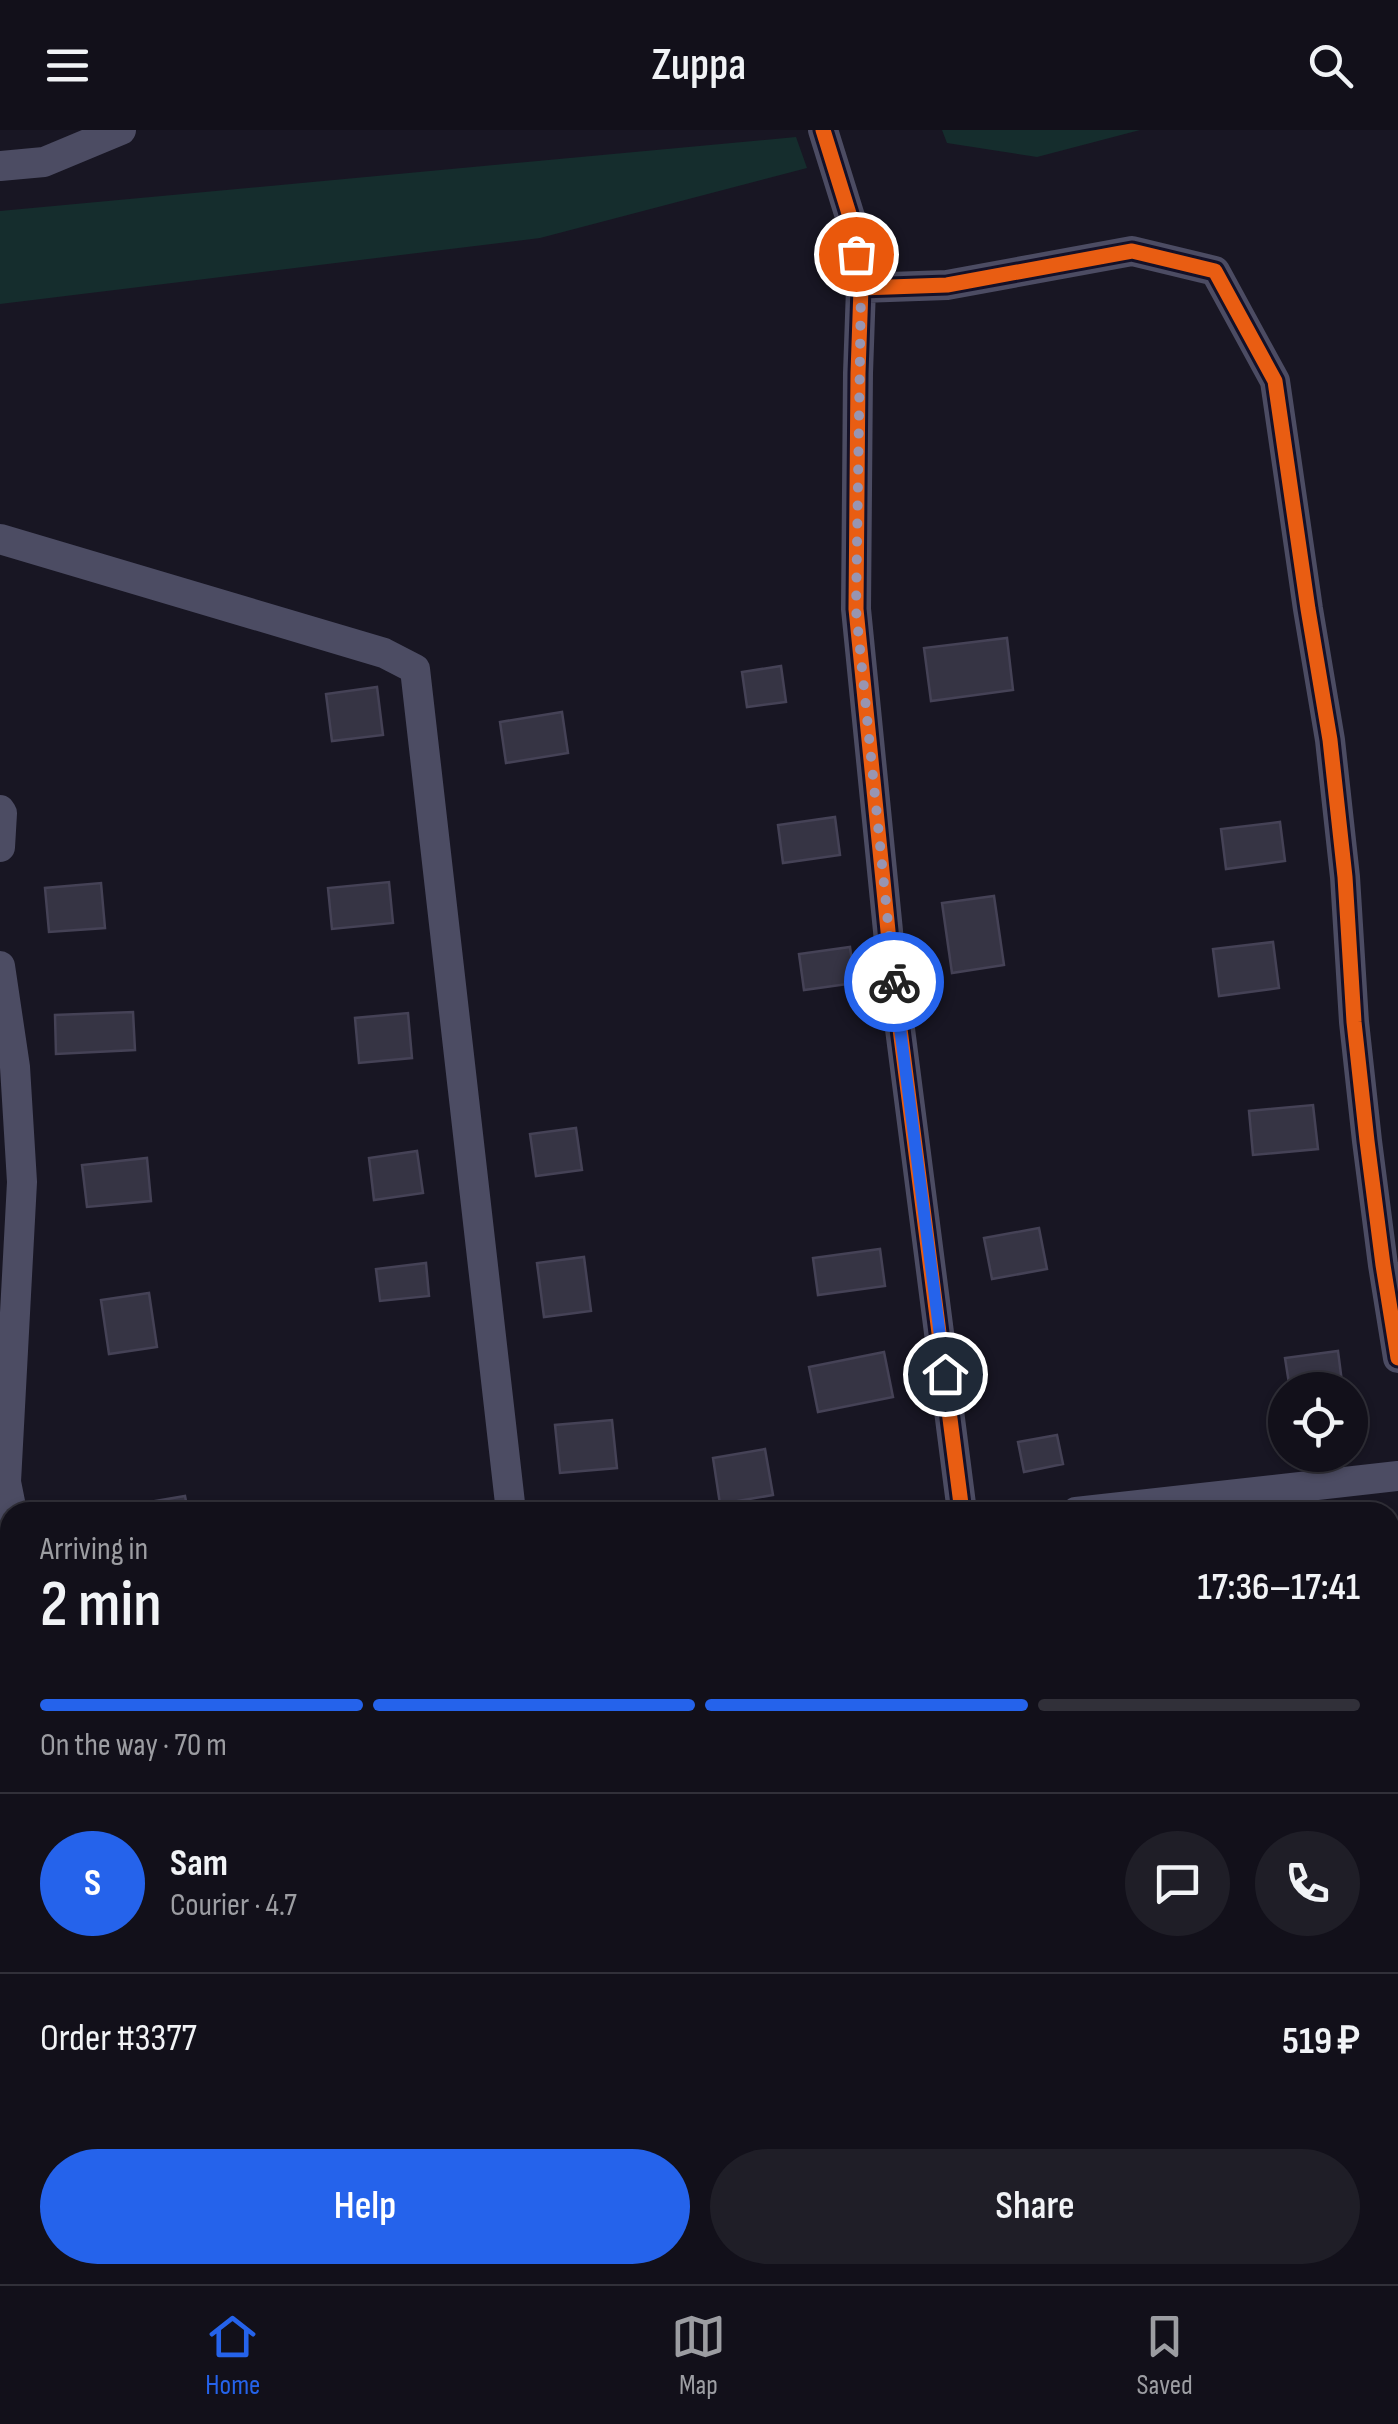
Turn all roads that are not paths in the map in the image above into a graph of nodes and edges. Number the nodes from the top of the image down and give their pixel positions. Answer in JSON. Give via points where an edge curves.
{"nodes":[{"id":1,"x":121,"y":130,"type":"edge"},
{"id":2,"x":822,"y":130,"type":"edge"},
{"id":3,"x":0,"y":166,"type":"edge"},
{"id":4,"x":861,"y":288,"type":"junction"},
{"id":5,"x":0,"y":539,"type":"edge"},
{"id":6,"x":0,"y":810,"type":"edge"},
{"id":7,"x":0,"y":848,"type":"edge"},
{"id":8,"x":0,"y":966,"type":"edge"},
{"id":9,"x":1398,"y":1358,"type":"edge"},
{"id":10,"x":1398,"y":1476,"type":"edge"},
{"id":11,"x":10,"y":1502,"type":"edge"},
{"id":12,"x":510,"y":1502,"type":"edge"},
{"id":13,"x":961,"y":1502,"type":"edge"},
{"id":14,"x":1165,"y":1502,"type":"edge"}],
"edges":[{"from":1,"to":3,"type":"street","via":[[44,162]]},
{"from":2,"to":4,"type":"street","via":[[851,220]]},
{"from":4,"to":9,"type":"street","via":[[947,285],[1132,252],[1214,270],[1275,382],[1330,740],[1354,1022]]},
{"from":4,"to":13,"type":"street","via":[[856,610],[890,951]]},
{"from":5,"to":12,"type":"street","via":[[384,652],[415,669]]},
{"from":6,"to":7,"type":"street"},
{"from":8,"to":11,"type":"street","via":[[16,1067],[22,1182]]},
{"from":10,"to":14,"type":"street"}]}
